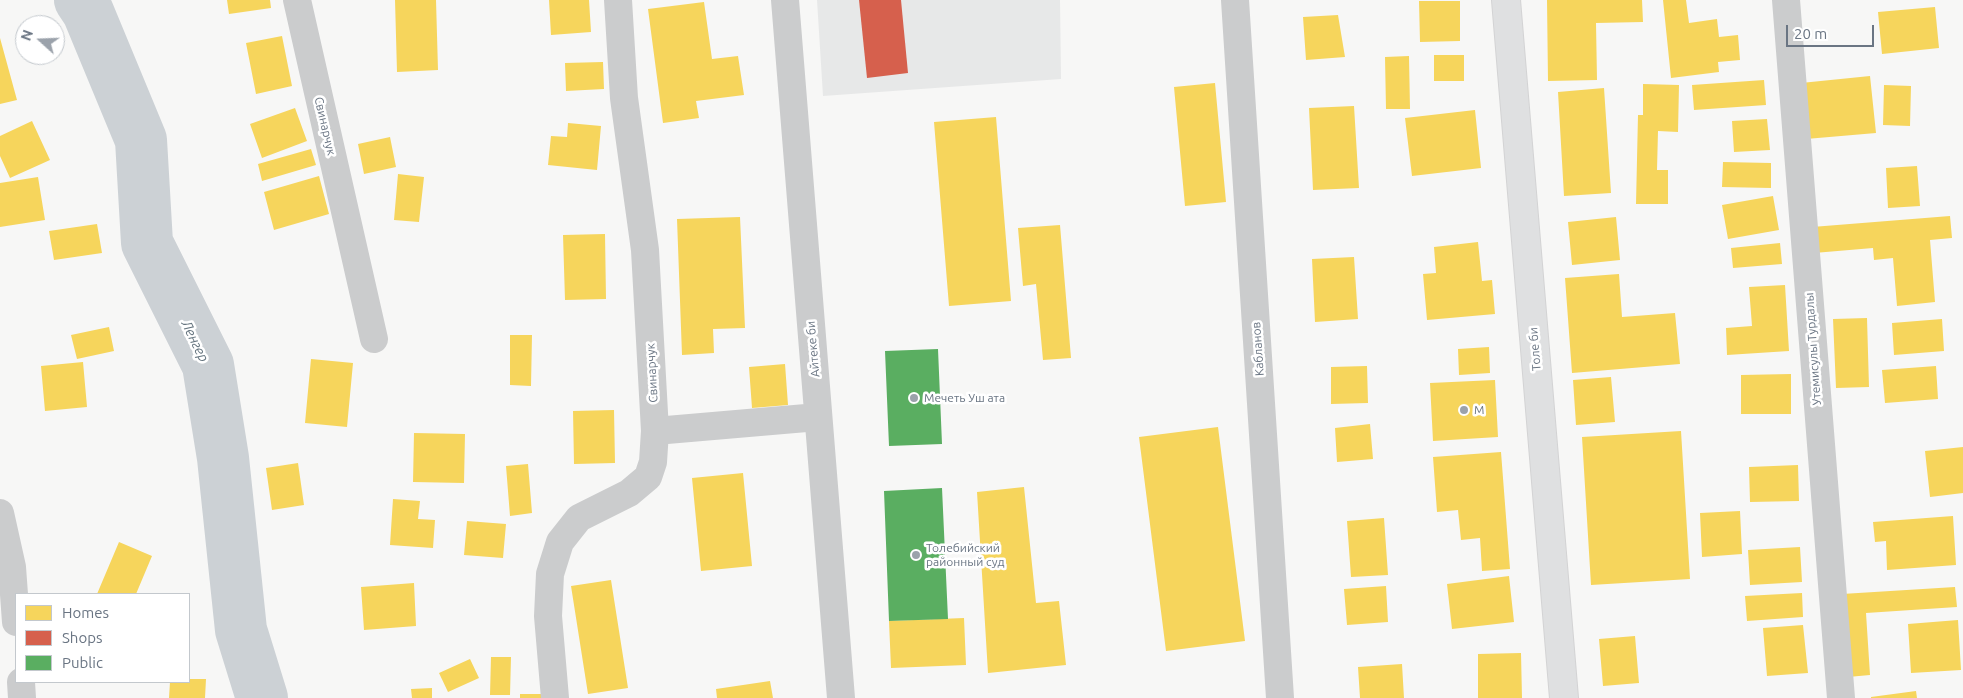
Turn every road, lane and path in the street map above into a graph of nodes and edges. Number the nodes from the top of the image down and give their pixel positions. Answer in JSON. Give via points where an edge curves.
{"nodes":[{"id":1,"x":297,"y":0,"type":"edge"},
{"id":2,"x":618,"y":0,"type":"edge"},
{"id":3,"x":785,"y":0,"type":"edge"},
{"id":4,"x":1235,"y":0,"type":"edge"},
{"id":5,"x":1506,"y":0,"type":"edge"},
{"id":6,"x":1786,"y":0,"type":"edge"},
{"id":7,"x":374,"y":339,"type":"dead end"},
{"id":8,"x":818,"y":417,"type":"junction"},
{"id":9,"x":655,"y":431,"type":"junction"},
{"id":10,"x":0,"y":513,"type":"edge"},
{"id":11,"x":15,"y":608,"type":"edge"},
{"id":12,"x":21,"y":683,"type":"edge"},
{"id":13,"x":22,"y":698,"type":"edge"},
{"id":14,"x":555,"y":698,"type":"edge"},
{"id":15,"x":841,"y":698,"type":"edge"},
{"id":16,"x":1280,"y":698,"type":"edge"},
{"id":17,"x":1564,"y":698,"type":"edge"},
{"id":18,"x":1841,"y":698,"type":"edge"}],
"edges":[{"from":1,"to":7,"type":"street","name":"Свинарчук"},
{"from":2,"to":9,"type":"street","name":"Свинарчук","via":[[624,98],[645,250]]},
{"from":3,"to":8,"type":"street","name":"Айтеке би"},
{"from":4,"to":16,"type":"street","name":"Кабланов"},
{"from":5,"to":17,"type":"main road","name":"Толе би"},
{"from":6,"to":18,"type":"street","name":"Утемисулы Турдалы"},
{"from":8,"to":9,"type":"street"},
{"from":8,"to":15,"type":"street","name":"Айтеке би"},
{"from":9,"to":14,"type":"street","name":"Свинарчук","via":[[653,462],[648,477],[629,493],[579,518],[560,542],[550,574],[548,616]]},
{"from":10,"to":11,"type":"street","via":[[12,567]]},
{"from":12,"to":13,"type":"street"}]}
